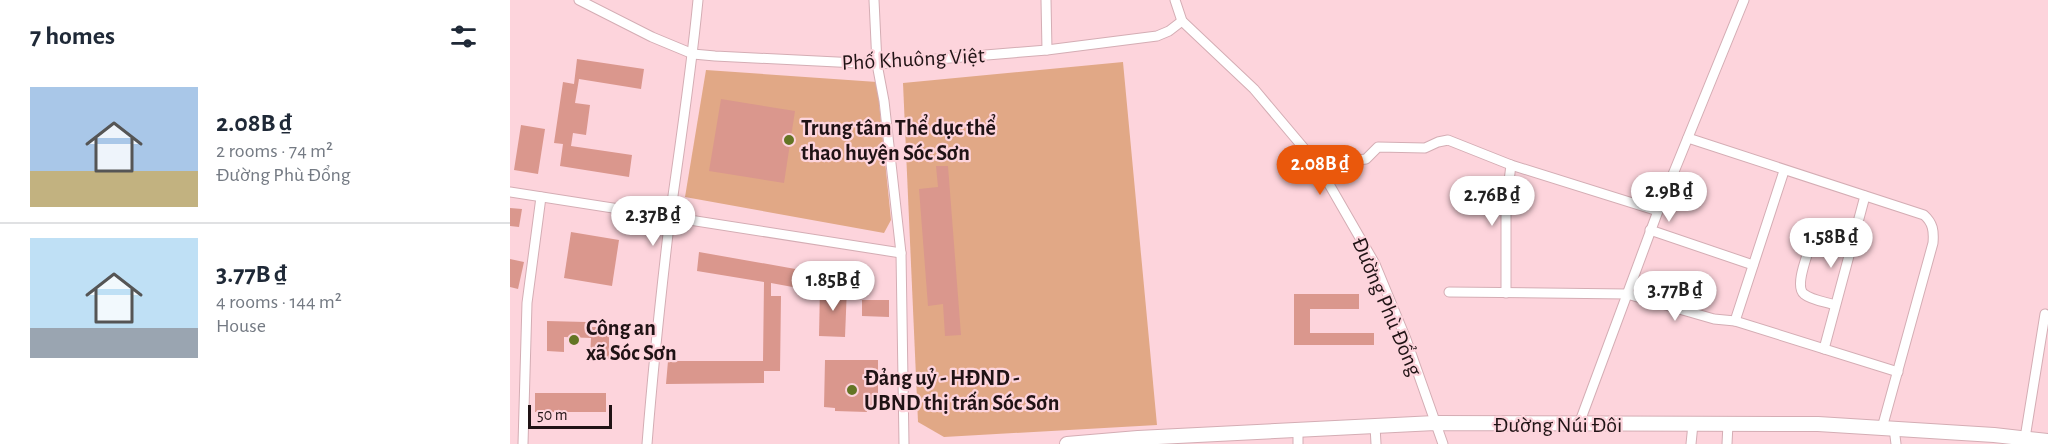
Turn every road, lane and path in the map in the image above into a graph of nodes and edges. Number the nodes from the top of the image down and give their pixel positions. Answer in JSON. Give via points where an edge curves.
{"nodes":[{"id":1,"x":579,"y":0,"type":"edge"},
{"id":2,"x":698,"y":0,"type":"edge"},
{"id":3,"x":874,"y":0,"type":"edge"},
{"id":4,"x":1046,"y":0,"type":"edge"},
{"id":5,"x":1175,"y":0,"type":"edge"},
{"id":6,"x":1744,"y":0,"type":"edge"},
{"id":7,"x":1182,"y":21,"type":"junction"},
{"id":8,"x":1047,"y":50,"type":"junction"},
{"id":9,"x":693,"y":54,"type":"junction"},
{"id":10,"x":877,"y":64,"type":"junction"},
{"id":11,"x":1688,"y":138,"type":"junction"},
{"id":12,"x":1318,"y":165,"type":"junction"},
{"id":13,"x":1511,"y":165,"type":"junction"},
{"id":14,"x":1784,"y":171,"type":"junction"},
{"id":15,"x":510,"y":192,"type":"edge"},
{"id":16,"x":1865,"y":196,"type":"junction"},
{"id":17,"x":541,"y":197,"type":"junction"},
{"id":18,"x":1658,"y":212,"type":"junction"},
{"id":19,"x":670,"y":217,"type":"junction"},
{"id":20,"x":1650,"y":230,"type":"junction"},
{"id":21,"x":1852,"y":245,"type":"junction"},
{"id":22,"x":901,"y":253,"type":"junction"},
{"id":23,"x":1753,"y":265,"type":"junction"},
{"id":24,"x":1449,"y":292,"type":"dead end"},
{"id":25,"x":1506,"y":293,"type":"junction"},
{"id":26,"x":1626,"y":294,"type":"junction"},
{"id":27,"x":1835,"y":305,"type":"junction"},
{"id":28,"x":2045,"y":314,"type":"dead end"},
{"id":29,"x":1735,"y":321,"type":"junction"},
{"id":30,"x":1824,"y":349,"type":"junction"},
{"id":31,"x":1898,"y":372,"type":"junction"},
{"id":32,"x":1435,"y":423,"type":"junction"},
{"id":33,"x":1579,"y":424,"type":"junction"},
{"id":34,"x":1693,"y":424,"type":"junction"},
{"id":35,"x":1728,"y":424,"type":"junction"},
{"id":36,"x":1375,"y":426,"type":"junction"},
{"id":37,"x":1888,"y":428,"type":"junction"},
{"id":38,"x":1298,"y":437,"type":"edge"},
{"id":39,"x":1188,"y":440,"type":"edge"},
{"id":40,"x":2028,"y":441,"type":"edge"},
{"id":41,"x":2048,"y":441,"type":"edge"},
{"id":42,"x":523,"y":444,"type":"edge"},
{"id":43,"x":647,"y":444,"type":"edge"},
{"id":44,"x":904,"y":444,"type":"edge"},
{"id":45,"x":1067,"y":444,"type":"edge"},
{"id":46,"x":1376,"y":444,"type":"edge"},
{"id":47,"x":1443,"y":444,"type":"edge"},
{"id":48,"x":1691,"y":444,"type":"edge"},
{"id":49,"x":1727,"y":444,"type":"edge"},
{"id":50,"x":1896,"y":444,"type":"edge"}],
"edges":[{"from":1,"to":9,"type":"street","name":"Phố Khuông Việt"},
{"from":2,"to":9,"type":"street"},
{"from":3,"to":10,"type":"street"},
{"from":4,"to":8,"type":"street"},
{"from":5,"to":7,"type":"street","name":"Đường Phù Đổng"},
{"from":6,"to":11,"type":"street"},
{"from":7,"to":8,"type":"street","name":"Phố Khuông Việt","via":[[1156,36]]},
{"from":7,"to":12,"type":"street","name":"Đường Phù Đổng","via":[[1254,89]]},
{"from":8,"to":10,"type":"street","name":"Phố Khuông Việt"},
{"from":9,"to":10,"type":"street","name":"Phố Khuông Việt"},
{"from":9,"to":19,"type":"street"},
{"from":10,"to":22,"type":"street"},
{"from":11,"to":14,"type":"street"},
{"from":11,"to":18,"type":"street"},
{"from":12,"to":13,"type":"street","via":[[1366,159],[1378,147],[1425,148],[1448,140]]},
{"from":12,"to":32,"type":"street","name":"Đường Phù Đổng","via":[[1375,264]]},
{"from":13,"to":18,"type":"street"},
{"from":13,"to":25,"type":"street","via":[[1506,205]]},
{"from":14,"to":16,"type":"street"},
{"from":14,"to":23,"type":"street"},
{"from":15,"to":17,"type":"street"},
{"from":16,"to":21,"type":"street"},
{"from":16,"to":31,"type":"street","via":[[1924,215],[1933,226],[1933,243]]},
{"from":17,"to":19,"type":"street"},
{"from":17,"to":42,"type":"street","via":[[527,303]]},
{"from":18,"to":20,"type":"street"},
{"from":19,"to":22,"type":"street"},
{"from":19,"to":43,"type":"street"},
{"from":20,"to":23,"type":"street"},
{"from":20,"to":26,"type":"street"},
{"from":21,"to":27,"type":"street"},
{"from":21,"to":27,"type":"street","via":[[1827,237],[1815,239],[1800,281],[1805,295]]},
{"from":22,"to":44,"type":"street"},
{"from":23,"to":29,"type":"street"},
{"from":24,"to":25,"type":"street"},
{"from":25,"to":26,"type":"street"},
{"from":26,"to":29,"type":"street","via":[[1714,320]]},
{"from":26,"to":33,"type":"street"},
{"from":27,"to":30,"type":"street"},
{"from":28,"to":40,"type":"street"},
{"from":29,"to":30,"type":"street"},
{"from":30,"to":31,"type":"street"},
{"from":31,"to":37,"type":"street"},
{"from":32,"to":33,"type":"main road","name":"Đường Núi Đôi"},
{"from":32,"to":36,"type":"main road","name":"Đường Núi Đôi"},
{"from":32,"to":47,"type":"street","name":"Đường Phù Đổng"},
{"from":33,"to":34,"type":"main road","name":"Đường Núi Đôi"},
{"from":34,"to":35,"type":"main road","name":"Đường Núi Đôi"},
{"from":34,"to":48,"type":"street"},
{"from":35,"to":37,"type":"main road","name":"Đường Núi Đôi"},
{"from":35,"to":49,"type":"street"},
{"from":36,"to":38,"type":"main road","name":"Đường Núi Đôi"},
{"from":36,"to":46,"type":"street"},
{"from":37,"to":40,"type":"main road","name":"Đường Núi Đôi"},
{"from":37,"to":50,"type":"street"},
{"from":38,"to":39,"type":"main road","name":"Đường Núi Đôi"},
{"from":39,"to":45,"type":"main road","name":"Đường Núi Đôi"},
{"from":40,"to":41,"type":"main road","name":"Đường Núi Đôi"}]}
